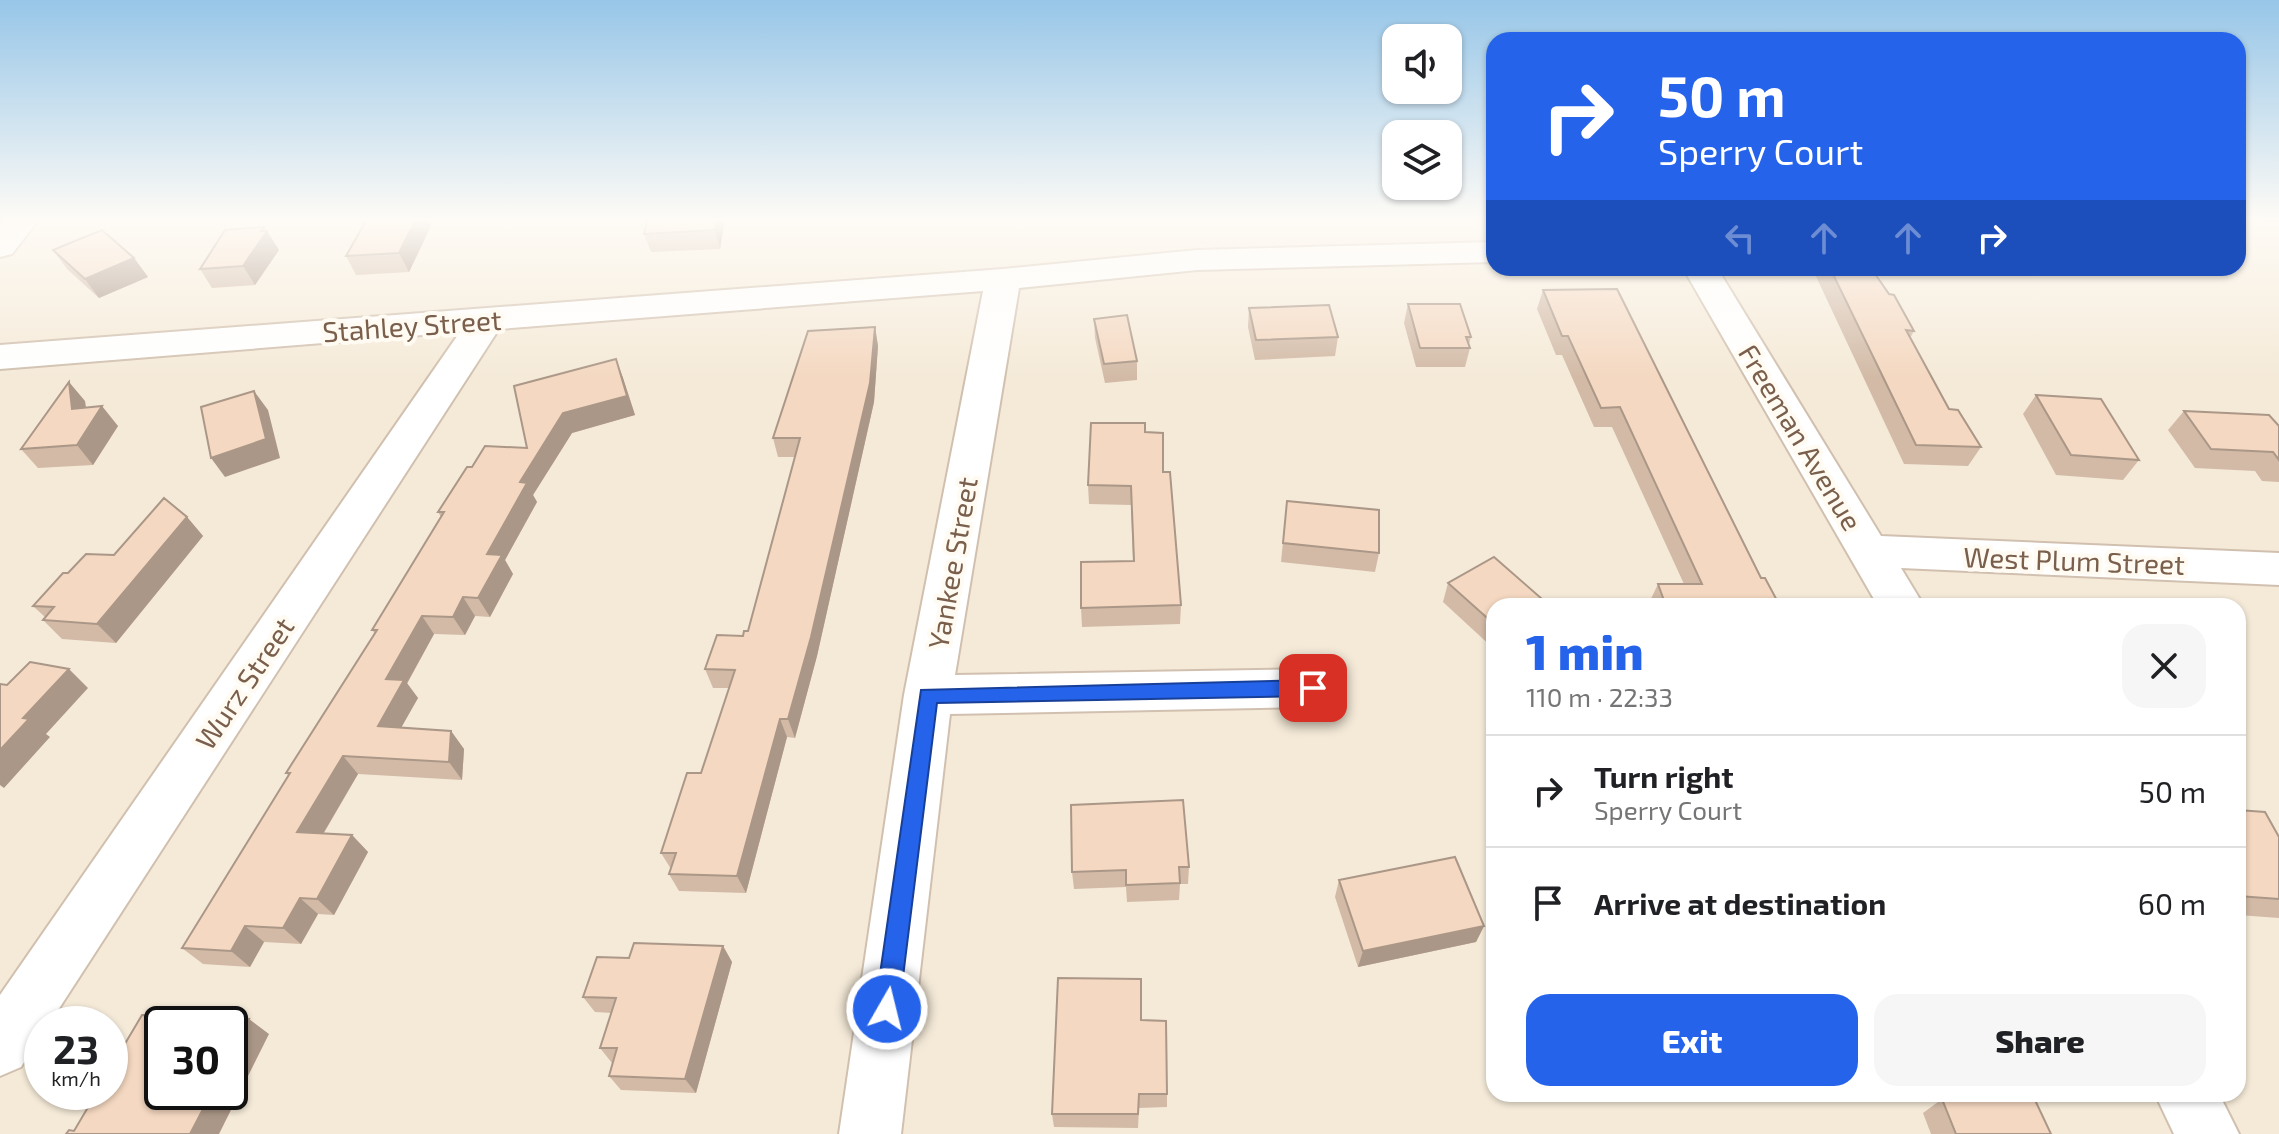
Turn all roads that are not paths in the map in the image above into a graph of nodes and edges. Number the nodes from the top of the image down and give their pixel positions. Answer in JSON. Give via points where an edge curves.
{"nodes":[{"id":1,"x":1075,"y":272,"type":"edge"},
{"id":2,"x":1705,"y":276,"type":"edge"},
{"id":3,"x":1003,"y":279,"type":"junction"},
{"id":4,"x":487,"y":320,"type":"junction"},
{"id":5,"x":0,"y":357,"type":"edge"},
{"id":6,"x":1868,"y":551,"type":"junction"},
{"id":7,"x":2279,"y":569,"type":"edge"},
{"id":8,"x":1896,"y":598,"type":"edge"},
{"id":9,"x":1313,"y":688,"type":"dead end"},
{"id":10,"x":928,"y":695,"type":"junction"},
{"id":11,"x":0,"y":1046,"type":"edge"},
{"id":12,"x":2190,"y":1102,"type":"edge"},
{"id":13,"x":870,"y":1134,"type":"edge"},
{"id":14,"x":2208,"y":1134,"type":"edge"}],
"edges":[{"from":1,"to":3,"type":"street","name":"Stahley Street"},
{"from":2,"to":6,"type":"street","name":"Freeman Avenue"},
{"from":3,"to":4,"type":"street","name":"Stahley Street"},
{"from":3,"to":10,"type":"street","name":"Yankee Street"},
{"from":4,"to":5,"type":"street","name":"Stahley Street"},
{"from":4,"to":11,"type":"street","name":"Wurz Street"},
{"from":6,"to":7,"type":"street","name":"West Plum Street"},
{"from":6,"to":8,"type":"street","name":"Freeman Avenue"},
{"from":9,"to":10,"type":"street"},
{"from":10,"to":13,"type":"street","name":"Yankee Street"},
{"from":12,"to":14,"type":"street"}]}
